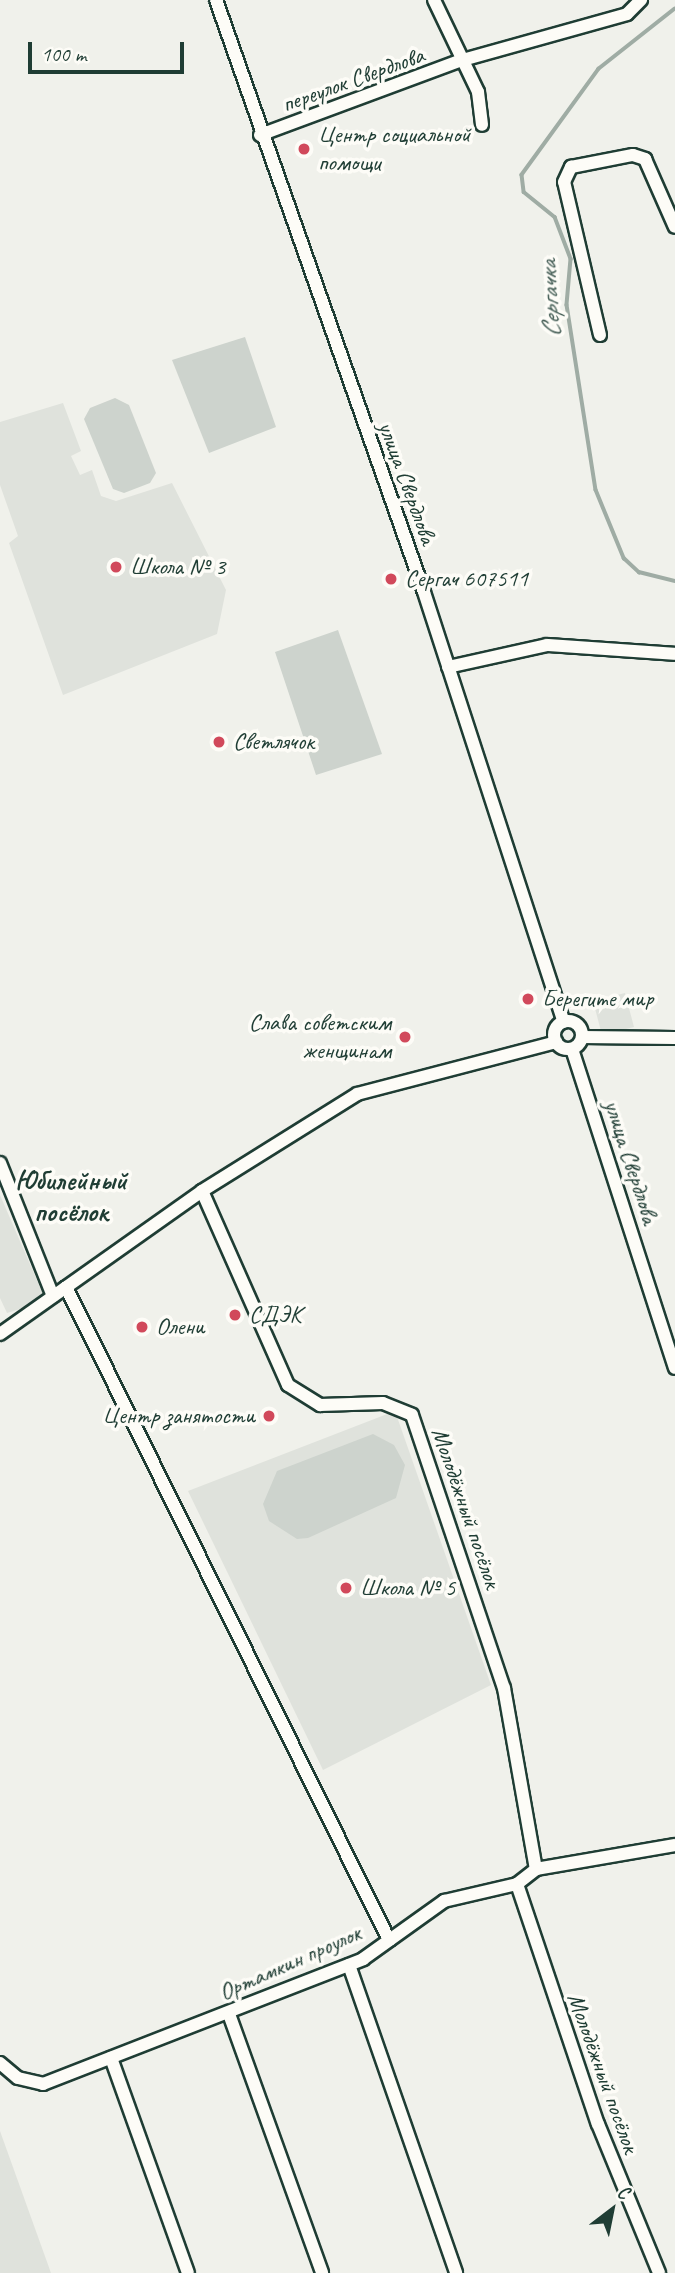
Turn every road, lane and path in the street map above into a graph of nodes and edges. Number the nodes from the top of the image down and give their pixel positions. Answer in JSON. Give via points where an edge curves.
{"nodes":[{"id":1,"x":216,"y":0,"type":"edge"},
{"id":2,"x":434,"y":0,"type":"edge"},
{"id":3,"x":641,"y":0,"type":"edge"},
{"id":4,"x":459,"y":61,"type":"junction"},
{"id":5,"x":482,"y":125,"type":"dead end"},
{"id":6,"x":260,"y":135,"type":"junction"},
{"id":7,"x":675,"y":228,"type":"edge"},
{"id":8,"x":600,"y":335,"type":"dead end"},
{"id":9,"x":675,"y":654,"type":"edge"},
{"id":10,"x":448,"y":667,"type":"junction"},
{"id":11,"x":564,"y":1022,"type":"junction"},
{"id":12,"x":582,"y":1037,"type":"junction"},
{"id":13,"x":675,"y":1038,"type":"edge"},
{"id":14,"x":556,"y":1042,"type":"junction"},
{"id":15,"x":572,"y":1049,"type":"junction"},
{"id":16,"x":0,"y":1163,"type":"edge"},
{"id":17,"x":202,"y":1191,"type":"junction"},
{"id":18,"x":66,"y":1287,"type":"junction"},
{"id":19,"x":53,"y":1296,"type":"junction"},
{"id":20,"x":0,"y":1334,"type":"edge"},
{"id":21,"x":675,"y":1368,"type":"edge"},
{"id":22,"x":675,"y":1845,"type":"edge"},
{"id":23,"x":536,"y":1869,"type":"junction"},
{"id":24,"x":517,"y":1884,"type":"junction"},
{"id":25,"x":389,"y":1940,"type":"junction"},
{"id":26,"x":349,"y":1965,"type":"junction"},
{"id":27,"x":229,"y":2014,"type":"junction"},
{"id":28,"x":111,"y":2058,"type":"junction"},
{"id":29,"x":0,"y":2063,"type":"edge"},
{"id":30,"x":188,"y":2273,"type":"edge"},
{"id":31,"x":323,"y":2273,"type":"edge"},
{"id":32,"x":456,"y":2273,"type":"edge"},
{"id":33,"x":659,"y":2273,"type":"edge"}],
"edges":[{"from":1,"to":6,"type":"street","name":"улица Свердлова"},
{"from":2,"to":4,"type":"street","name":"переулок Свердлова"},
{"from":3,"to":4,"type":"street","name":"переулок Свердлова","via":[[619,16]]},
{"from":4,"to":5,"type":"street","name":"переулок Свердлова","via":[[478,92]]},
{"from":4,"to":6,"type":"street","name":"переулок Свердлова"},
{"from":6,"to":10,"type":"street","name":"улица Свердлова"},
{"from":7,"to":8,"type":"street","via":[[645,159],[633,155],[571,167],[564,182]]},
{"from":9,"to":10,"type":"street","via":[[547,645]]},
{"from":10,"to":11,"type":"street","name":"улица Свердлова"},
{"from":11,"to":12,"type":"street","via":[[580,1028]]},
{"from":11,"to":14,"type":"street"},
{"from":12,"to":13,"type":"street"},
{"from":12,"to":15,"type":"street"},
{"from":14,"to":15,"type":"street"},
{"from":14,"to":17,"type":"street","via":[[357,1094]]},
{"from":15,"to":21,"type":"street","name":"улица Свердлова"},
{"from":16,"to":19,"type":"street"},
{"from":17,"to":18,"type":"street"},
{"from":17,"to":23,"type":"street","name":"Молодёжный посёлок","via":[[288,1384],[320,1405],[383,1403],[412,1415],[504,1688]]},
{"from":18,"to":19,"type":"street"},
{"from":18,"to":25,"type":"street"},
{"from":19,"to":20,"type":"street"},
{"from":22,"to":23,"type":"street","name":"Ортамкин проулок"},
{"from":23,"to":24,"type":"street","name":"Ортамкин проулок"},
{"from":24,"to":25,"type":"street","name":"Ортамкин проулок","via":[[444,1902]]},
{"from":24,"to":33,"type":"street","name":"Молодёжный посёлок","via":[[589,2099]]},
{"from":25,"to":26,"type":"street","name":"Ортамкин проулок"},
{"from":26,"to":27,"type":"street","name":"Ортамкин проулок"},
{"from":26,"to":32,"type":"street"},
{"from":27,"to":28,"type":"street","name":"Ортамкин проулок"},
{"from":27,"to":31,"type":"street"},
{"from":28,"to":29,"type":"street","name":"Ортамкин проулок","via":[[43,2084],[18,2078]]},
{"from":28,"to":30,"type":"street"}]}
